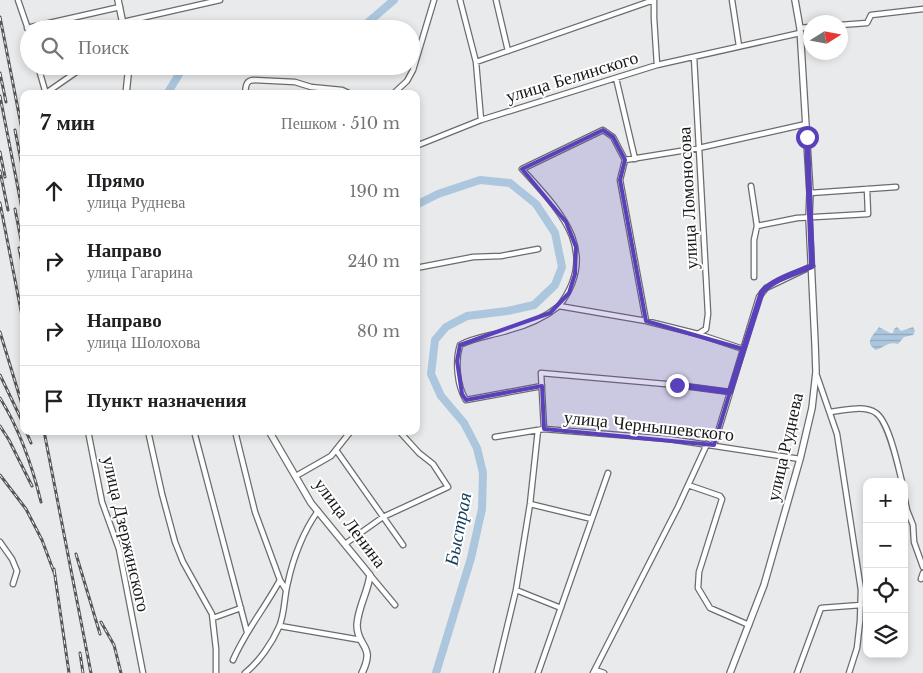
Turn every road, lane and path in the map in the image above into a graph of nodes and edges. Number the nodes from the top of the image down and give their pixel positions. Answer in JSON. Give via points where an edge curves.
{"nodes":[{"id":1,"x":18,"y":0,"type":"edge"},
{"id":2,"x":118,"y":0,"type":"edge"},
{"id":3,"x":220,"y":0,"type":"edge"},
{"id":4,"x":434,"y":0,"type":"edge"},
{"id":5,"x":460,"y":0,"type":"edge"},
{"id":6,"x":496,"y":0,"type":"edge"},
{"id":7,"x":636,"y":0,"type":"edge"},
{"id":8,"x":654,"y":0,"type":"edge"},
{"id":9,"x":732,"y":0,"type":"edge"},
{"id":10,"x":796,"y":0,"type":"edge"},
{"id":11,"x":205,"y":2,"type":"edge"},
{"id":12,"x":638,"y":6,"type":"junction"},
{"id":13,"x":120,"y":7,"type":"junction"},
{"id":14,"x":923,"y":8,"type":"edge"},
{"id":15,"x":25,"y":20,"type":"edge"},
{"id":16,"x":68,"y":20,"type":"edge"},
{"id":17,"x":122,"y":20,"type":"edge"},
{"id":18,"x":144,"y":20,"type":"edge"},
{"id":19,"x":848,"y":24,"type":"edge"},
{"id":20,"x":803,"y":29,"type":"edge"},
{"id":21,"x":800,"y":30,"type":"junction"},
{"id":22,"x":739,"y":46,"type":"junction"},
{"id":23,"x":420,"y":47,"type":"edge"},
{"id":24,"x":508,"y":51,"type":"junction"},
{"id":25,"x":694,"y":57,"type":"junction"},
{"id":26,"x":476,"y":62,"type":"junction"},
{"id":27,"x":657,"y":65,"type":"junction"},
{"id":28,"x":41,"y":75,"type":"edge"},
{"id":29,"x":72,"y":75,"type":"edge"},
{"id":30,"x":128,"y":75,"type":"edge"},
{"id":31,"x":410,"y":75,"type":"edge"},
{"id":32,"x":616,"y":78,"type":"junction"},
{"id":33,"x":45,"y":90,"type":"edge"},
{"id":34,"x":50,"y":90,"type":"edge"},
{"id":35,"x":126,"y":90,"type":"edge"},
{"id":36,"x":245,"y":90,"type":"edge"},
{"id":37,"x":342,"y":90,"type":"edge"},
{"id":38,"x":397,"y":90,"type":"edge"},
{"id":39,"x":481,"y":120,"type":"junction"},
{"id":40,"x":806,"y":124,"type":"junction"},
{"id":41,"x":420,"y":144,"type":"edge"},
{"id":42,"x":699,"y":148,"type":"junction"},
{"id":43,"x":635,"y":158,"type":"junction"},
{"id":44,"x":624,"y":160,"type":"junction"},
{"id":45,"x":751,"y":186,"type":"dead end"},
{"id":46,"x":896,"y":187,"type":"dead end"},
{"id":47,"x":867,"y":189,"type":"junction"},
{"id":48,"x":810,"y":193,"type":"junction"},
{"id":49,"x":809,"y":218,"type":"junction"},
{"id":50,"x":757,"y":226,"type":"junction"},
{"id":51,"x":538,"y":249,"type":"dead end"},
{"id":52,"x":812,"y":266,"type":"junction"},
{"id":53,"x":420,"y":267,"type":"edge"},
{"id":54,"x":754,"y":277,"type":"dead end"},
{"id":55,"x":559,"y":306,"type":"junction"},
{"id":56,"x":646,"y":321,"type":"junction"},
{"id":57,"x":698,"y":334,"type":"junction"},
{"id":58,"x":744,"y":349,"type":"junction"},
{"id":59,"x":816,"y":372,"type":"junction"},
{"id":60,"x":542,"y":386,"type":"junction"},
{"id":61,"x":730,"y":392,"type":"junction"},
{"id":62,"x":830,"y":412,"type":"junction"},
{"id":63,"x":544,"y":428,"type":"junction"},
{"id":64,"x":538,"y":430,"type":"junction"},
{"id":65,"x":89,"y":435,"type":"edge"},
{"id":66,"x":149,"y":435,"type":"edge"},
{"id":67,"x":195,"y":435,"type":"edge"},
{"id":68,"x":236,"y":435,"type":"edge"},
{"id":69,"x":271,"y":435,"type":"edge"},
{"id":70,"x":348,"y":435,"type":"edge"},
{"id":71,"x":403,"y":435,"type":"edge"},
{"id":72,"x":495,"y":437,"type":"dead end"},
{"id":73,"x":707,"y":444,"type":"junction"},
{"id":74,"x":714,"y":445,"type":"junction"},
{"id":75,"x":336,"y":450,"type":"junction"},
{"id":76,"x":800,"y":459,"type":"junction"},
{"id":77,"x":608,"y":473,"type":"dead end"},
{"id":78,"x":296,"y":476,"type":"junction"},
{"id":79,"x":901,"y":478,"type":"edge"},
{"id":80,"x":688,"y":485,"type":"junction"},
{"id":81,"x":530,"y":504,"type":"junction"},
{"id":82,"x":908,"y":510,"type":"edge"},
{"id":83,"x":318,"y":511,"type":"junction"},
{"id":84,"x":383,"y":516,"type":"junction"},
{"id":85,"x":592,"y":519,"type":"junction"},
{"id":86,"x":0,"y":542,"type":"edge"},
{"id":87,"x":345,"y":544,"type":"junction"},
{"id":88,"x":403,"y":545,"type":"dead end"},
{"id":89,"x":923,"y":567,"type":"edge"},
{"id":90,"x":923,"y":573,"type":"edge"},
{"id":91,"x":370,"y":575,"type":"junction"},
{"id":92,"x":921,"y":579,"type":"dead end"},
{"id":93,"x":280,"y":580,"type":"junction"},
{"id":94,"x":13,"y":584,"type":"dead end"},
{"id":95,"x":286,"y":590,"type":"junction"},
{"id":96,"x":516,"y":590,"type":"junction"},
{"id":97,"x":394,"y":605,"type":"dead end"},
{"id":98,"x":861,"y":606,"type":"junction"},
{"id":99,"x":241,"y":608,"type":"junction"},
{"id":100,"x":561,"y":608,"type":"junction"},
{"id":101,"x":213,"y":618,"type":"junction"},
{"id":102,"x":749,"y":625,"type":"junction"},
{"id":103,"x":280,"y":626,"type":"junction"},
{"id":104,"x":247,"y":632,"type":"junction"},
{"id":105,"x":361,"y":640,"type":"junction"},
{"id":106,"x":233,"y":660,"type":"dead end"},
{"id":107,"x":594,"y":671,"type":"edge"},
{"id":108,"x":143,"y":673,"type":"edge"},
{"id":109,"x":216,"y":673,"type":"edge"},
{"id":110,"x":245,"y":673,"type":"edge"},
{"id":111,"x":362,"y":673,"type":"edge"},
{"id":112,"x":496,"y":673,"type":"edge"},
{"id":113,"x":538,"y":673,"type":"edge"},
{"id":114,"x":604,"y":673,"type":"edge"},
{"id":115,"x":730,"y":673,"type":"edge"},
{"id":116,"x":797,"y":673,"type":"edge"},
{"id":117,"x":849,"y":673,"type":"edge"}],
"edges":[{"from":1,"to":15,"type":"street"},
{"from":2,"to":13,"type":"street"},
{"from":3,"to":11,"type":"street"},
{"from":4,"to":23,"type":"street"},
{"from":5,"to":26,"type":"street"},
{"from":6,"to":24,"type":"street"},
{"from":7,"to":12,"type":"street"},
{"from":8,"to":12,"type":"street"},
{"from":8,"to":27,"type":"street"},
{"from":9,"to":22,"type":"street"},
{"from":10,"to":21,"type":"street","name":"улица Руднева"},
{"from":11,"to":18,"type":"street"},
{"from":12,"to":24,"type":"street"},
{"from":13,"to":16,"type":"street"},
{"from":13,"to":17,"type":"street"},
{"from":14,"to":19,"type":"street","via":[[871,15],[867,23]]},
{"from":20,"to":21,"type":"street","name":"улица Белинского"},
{"from":21,"to":22,"type":"street","name":"улица Белинского"},
{"from":21,"to":40,"type":"street","name":"улица Руднева"},
{"from":22,"to":25,"type":"street","name":"улица Белинского"},
{"from":24,"to":26,"type":"street"},
{"from":25,"to":27,"type":"street","name":"улица Белинского"},
{"from":25,"to":42,"type":"street","name":"улица Ломоносова"},
{"from":26,"to":39,"type":"street"},
{"from":27,"to":32,"type":"street","name":"улица Белинского"},
{"from":28,"to":33,"type":"street"},
{"from":29,"to":34,"type":"street"},
{"from":30,"to":35,"type":"street"},
{"from":31,"to":38,"type":"street"},
{"from":32,"to":39,"type":"street","name":"улица Белинского"},
{"from":32,"to":43,"type":"street"},
{"from":36,"to":37,"type":"street","via":[[246,84],[253,80],[295,82]]},
{"from":39,"to":41,"type":"street","name":"улица Белинского"},
{"from":40,"to":42,"type":"street"},
{"from":40,"to":48,"type":"street","name":"улица Руднева"},
{"from":42,"to":43,"type":"street"},
{"from":42,"to":57,"type":"street","name":"улица Ломоносова","via":[[708,314],[706,329]]},
{"from":43,"to":44,"type":"street"},
{"from":44,"to":55,"type":"street","via":[[613,137],[603,130],[522,169],[566,222],[576,247],[575,274],[569,293]]},
{"from":44,"to":56,"type":"street","via":[[620,180]]},
{"from":45,"to":50,"type":"street"},
{"from":46,"to":47,"type":"street"},
{"from":47,"to":48,"type":"street"},
{"from":47,"to":49,"type":"street","via":[[868,214]]},
{"from":48,"to":49,"type":"street","name":"улица Руднева"},
{"from":49,"to":50,"type":"street"},
{"from":49,"to":52,"type":"street","name":"улица Руднева"},
{"from":50,"to":54,"type":"street"},
{"from":51,"to":53,"type":"street"},
{"from":52,"to":58,"type":"street","via":[[762,292]]},
{"from":52,"to":59,"type":"street","name":"улица Руднева"},
{"from":55,"to":56,"type":"street"},
{"from":55,"to":60,"type":"street","via":[[536,322],[460,345],[457,361],[460,386],[466,400]]},
{"from":56,"to":57,"type":"street"},
{"from":57,"to":58,"type":"street"},
{"from":58,"to":61,"type":"street"},
{"from":59,"to":62,"type":"street"},
{"from":59,"to":76,"type":"street","name":"улица Руднева","via":[[812,408]]},
{"from":60,"to":61,"type":"street","via":[[541,373]]},
{"from":60,"to":63,"type":"street"},
{"from":61,"to":74,"type":"street"},
{"from":62,"to":79,"type":"street","via":[[862,409],[876,412],[884,422]]},
{"from":62,"to":98,"type":"street","via":[[837,434]]},
{"from":63,"to":64,"type":"street","name":"улица Чернышевского"},
{"from":63,"to":73,"type":"street","name":"улица Чернышевского"},
{"from":64,"to":72,"type":"street","name":"улица Чернышевского"},
{"from":64,"to":81,"type":"street"},
{"from":65,"to":108,"type":"street","name":"улица Дзержинского","via":[[102,502],[119,549]]},
{"from":66,"to":101,"type":"street","via":[[175,542]]},
{"from":67,"to":99,"type":"street"},
{"from":68,"to":93,"type":"street","via":[[255,512]]},
{"from":69,"to":78,"type":"street","name":"улица Ленина"},
{"from":70,"to":75,"type":"street"},
{"from":71,"to":84,"type":"street","via":[[433,464],[448,488]]},
{"from":73,"to":74,"type":"street","name":"улица Чернышевского"},
{"from":73,"to":80,"type":"street"},
{"from":74,"to":76,"type":"street","name":"улица Чернышевского"},
{"from":75,"to":78,"type":"street"},
{"from":75,"to":84,"type":"street"},
{"from":76,"to":102,"type":"street","name":"улица Руднева","via":[[764,585]]},
{"from":77,"to":85,"type":"street"},
{"from":78,"to":83,"type":"street","name":"улица Ленина"},
{"from":80,"to":102,"type":"street","via":[[722,499],[699,572],[698,588],[710,608]]},
{"from":80,"to":107,"type":"street"},
{"from":81,"to":85,"type":"street"},
{"from":81,"to":96,"type":"street"},
{"from":82,"to":89,"type":"street"},
{"from":83,"to":87,"type":"street","name":"улица Ленина"},
{"from":83,"to":95,"type":"street","via":[[308,525]]},
{"from":84,"to":87,"type":"street"},
{"from":84,"to":88,"type":"street"},
{"from":85,"to":100,"type":"street"},
{"from":86,"to":94,"type":"street","via":[[17,572]]},
{"from":87,"to":91,"type":"street","name":"улица Ленина"},
{"from":90,"to":92,"type":"street"},
{"from":91,"to":97,"type":"street","name":"улица Ленина"},
{"from":91,"to":105,"type":"street","via":[[357,626]]},
{"from":93,"to":95,"type":"street"},
{"from":93,"to":104,"type":"street"},
{"from":95,"to":103,"type":"street"},
{"from":96,"to":100,"type":"street"},
{"from":96,"to":112,"type":"street"},
{"from":98,"to":116,"type":"street","via":[[821,608]]},
{"from":98,"to":117,"type":"street","via":[[858,648]]},
{"from":99,"to":101,"type":"street"},
{"from":99,"to":104,"type":"street"},
{"from":100,"to":113,"type":"street"},
{"from":101,"to":109,"type":"street"},
{"from":102,"to":115,"type":"street","name":"улица Руднева"},
{"from":103,"to":105,"type":"street"},
{"from":103,"to":110,"type":"street"},
{"from":104,"to":106,"type":"street"},
{"from":105,"to":111,"type":"street","via":[[367,650]]},
{"from":107,"to":114,"type":"street"}]}
